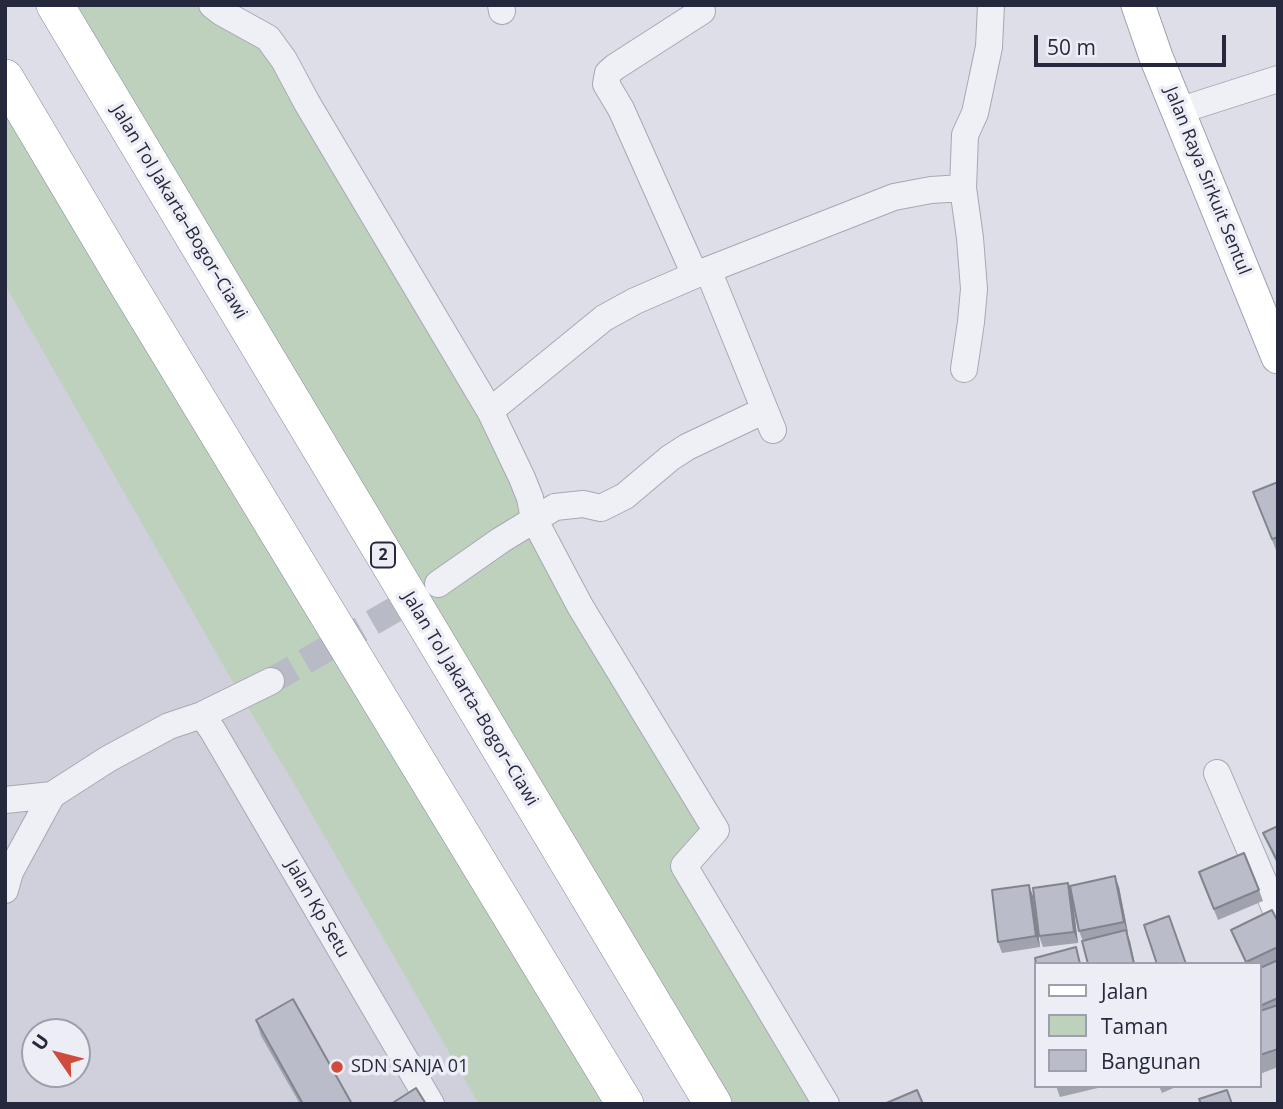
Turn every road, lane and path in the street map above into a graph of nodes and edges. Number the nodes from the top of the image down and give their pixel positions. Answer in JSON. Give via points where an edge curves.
{"nodes":[{"id":1,"x":55,"y":5,"type":"edge"},
{"id":2,"x":212,"y":5,"type":"edge"},
{"id":3,"x":991,"y":5,"type":"edge"},
{"id":4,"x":1138,"y":5,"type":"edge"},
{"id":5,"x":702,"y":11,"type":"dead end"},
{"id":6,"x":5,"y":78,"type":"edge"},
{"id":7,"x":1278,"y":79,"type":"edge"},
{"id":8,"x":1178,"y":110,"type":"junction"},
{"id":9,"x":963,"y":188,"type":"junction"},
{"id":10,"x":701,"y":273,"type":"junction"},
{"id":11,"x":1278,"y":357,"type":"edge"},
{"id":12,"x":964,"y":369,"type":"dead end"},
{"id":13,"x":490,"y":411,"type":"junction"},
{"id":14,"x":534,"y":519,"type":"junction"},
{"id":15,"x":438,"y":584,"type":"tunnel mouth"},
{"id":16,"x":271,"y":681,"type":"tunnel mouth"},
{"id":17,"x":202,"y":715,"type":"junction"},
{"id":18,"x":1217,"y":774,"type":"dead end"},
{"id":19,"x":52,"y":795,"type":"junction"},
{"id":20,"x":5,"y":800,"type":"edge"},
{"id":21,"x":5,"y":890,"type":"edge"},
{"id":22,"x":1278,"y":915,"type":"edge"},
{"id":23,"x":432,"y":1104,"type":"edge"},
{"id":24,"x":625,"y":1104,"type":"edge"},
{"id":25,"x":713,"y":1104,"type":"edge"},
{"id":26,"x":826,"y":1104,"type":"edge"}],
"edges":[{"from":1,"to":25,"type":"highway","name":"Jalan Tol Jakarta–Bogor–Ciawi","number":"2"},
{"from":2,"to":13,"type":"street","via":[[268,38],[284,60]]},
{"from":3,"to":9,"type":"street","via":[[989,47],[975,113],[965,135]]},
{"from":4,"to":8,"type":"main road","name":"Jalan Raya Sirkuit Sentul"},
{"from":5,"to":10,"type":"street","via":[[615,67],[606,84]]},
{"from":6,"to":24,"type":"highway"},
{"from":7,"to":8,"type":"street"},
{"from":8,"to":11,"type":"main road","name":"Jalan Raya Sirkuit Sentul"},
{"from":9,"to":10,"type":"street","via":[[894,197]]},
{"from":9,"to":12,"type":"street","via":[[974,289]]},
{"from":10,"to":13,"type":"street","via":[[604,318]]},
{"from":10,"to":14,"type":"street","via":[[769,420],[687,447],[625,496],[601,508],[583,504],[555,507]]},
{"from":13,"to":14,"type":"street","via":[[522,478]]},
{"from":14,"to":15,"type":"street"},
{"from":14,"to":26,"type":"street","via":[[580,606],[716,831],[684,866]]},
{"from":16,"to":17,"type":"street"},
{"from":17,"to":19,"type":"street","via":[[169,726],[107,759]]},
{"from":17,"to":23,"type":"street","name":"Jalan Kp Setu"},
{"from":18,"to":22,"type":"street"},
{"from":19,"to":20,"type":"street"},
{"from":19,"to":21,"type":"street","via":[[10,872]]}]}
